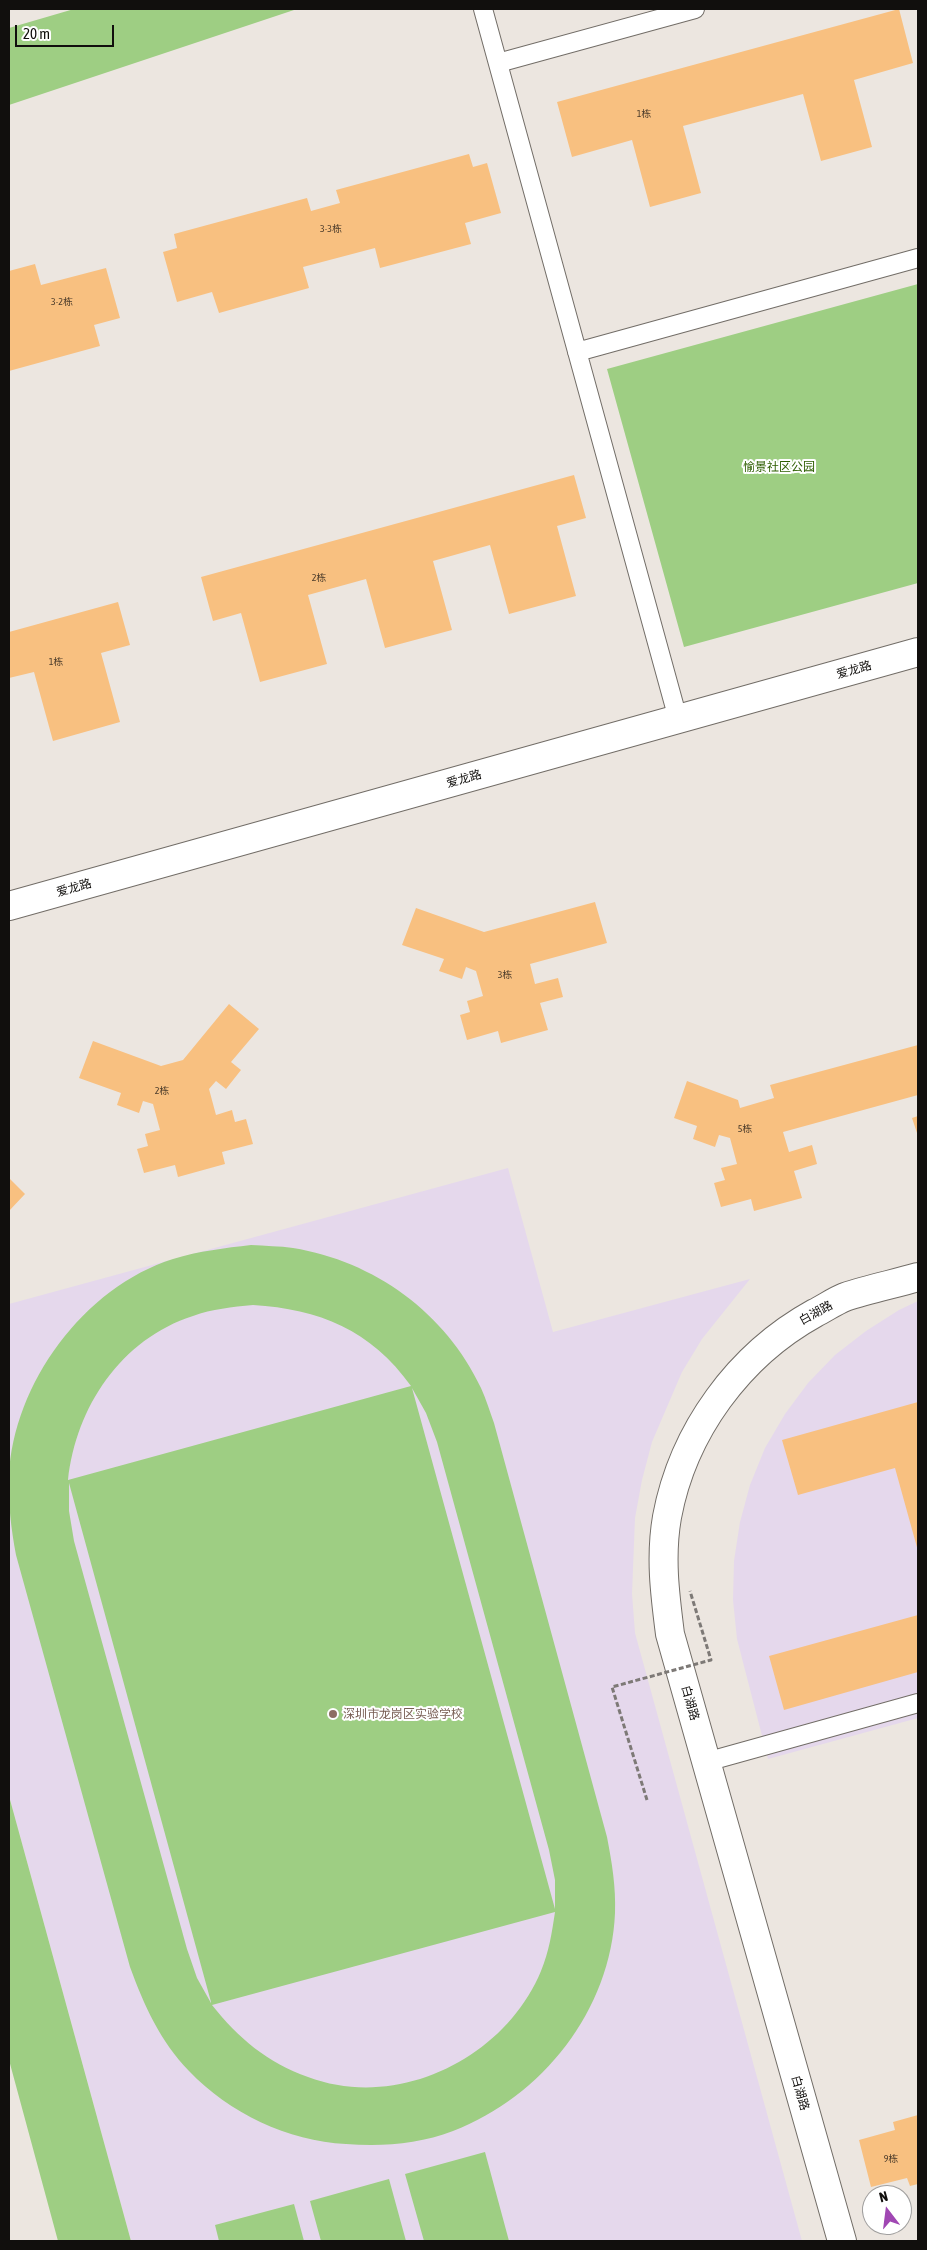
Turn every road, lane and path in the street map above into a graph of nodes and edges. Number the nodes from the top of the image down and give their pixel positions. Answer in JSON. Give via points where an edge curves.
{"nodes":[{"id":1,"x":483,"y":9,"type":"edge"},
{"id":2,"x":695,"y":9,"type":"edge"},
{"id":3,"x":498,"y":63,"type":"junction"},
{"id":4,"x":918,"y":258,"type":"edge"},
{"id":5,"x":577,"y":352,"type":"junction"},
{"id":6,"x":918,"y":652,"type":"edge"},
{"id":7,"x":678,"y":719,"type":"junction"},
{"id":8,"x":9,"y":906,"type":"edge"},
{"id":9,"x":918,"y":1277,"type":"edge"},
{"id":10,"x":690,"y":1591,"type":"dead end"},
{"id":11,"x":918,"y":1703,"type":"edge"},
{"id":12,"x":706,"y":1762,"type":"junction"},
{"id":13,"x":647,"y":1800,"type":"dead end"},
{"id":14,"x":842,"y":2241,"type":"edge"}],
"edges":[{"from":1,"to":3,"type":"lane"},
{"from":2,"to":3,"type":"lane"},
{"from":3,"to":5,"type":"lane"},
{"from":4,"to":5,"type":"lane"},
{"from":5,"to":7,"type":"lane"},
{"from":6,"to":7,"type":"street","name":"爱龙路"},
{"from":7,"to":8,"type":"street","name":"爱龙路"},
{"from":9,"to":12,"type":"street","name":"白湖路","via":[[844,1298],[793,1326],[747,1363],[710,1409],[683,1461],[667,1518],[663,1576],[670,1634]]},
{"from":10,"to":13,"type":"path","bridge":true,"via":[[711,1660],[612,1687]]},
{"from":11,"to":12,"type":"lane"},
{"from":12,"to":14,"type":"street","name":"白湖路"}]}
